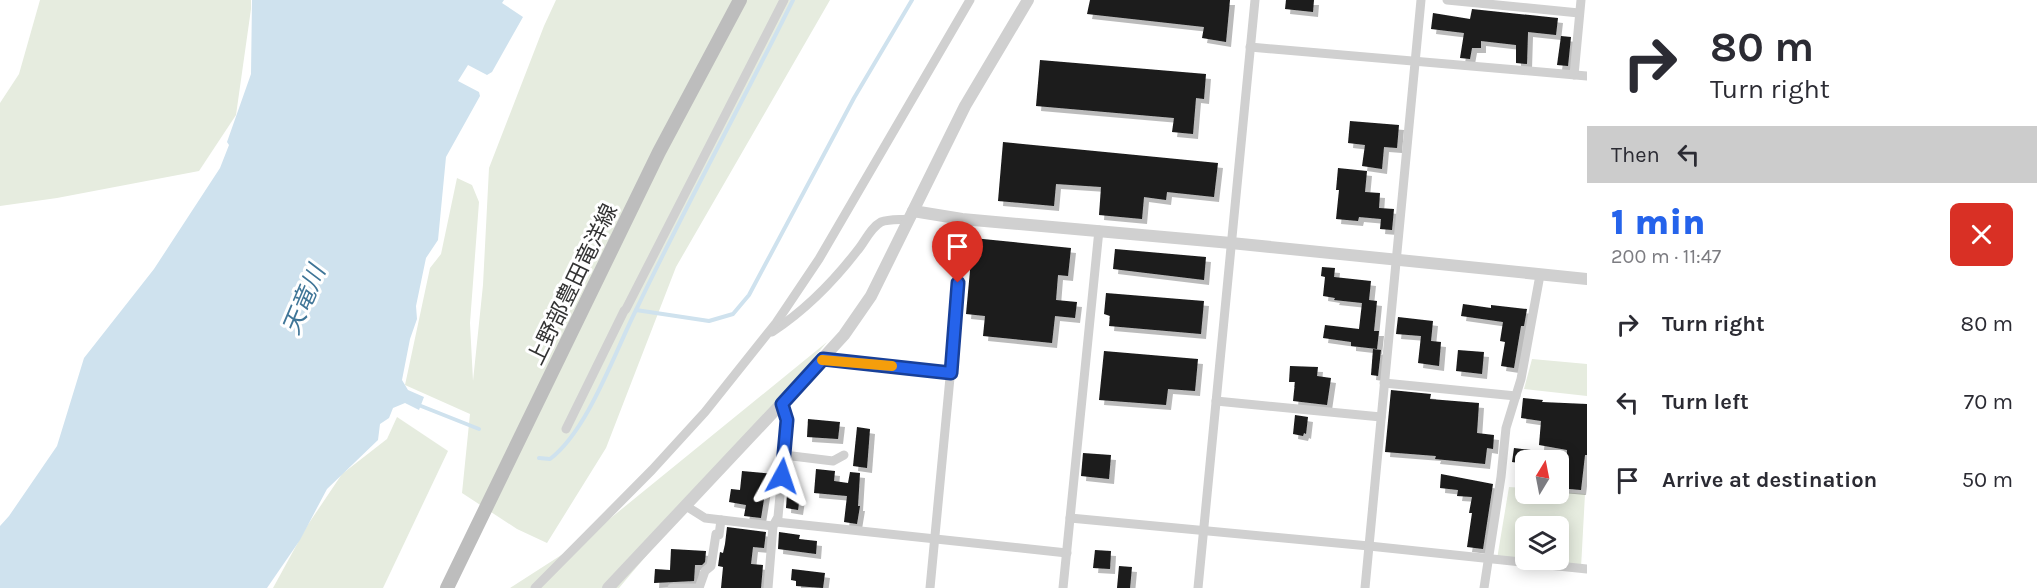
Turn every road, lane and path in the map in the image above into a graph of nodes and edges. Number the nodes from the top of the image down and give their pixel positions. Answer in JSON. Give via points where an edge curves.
{"nodes":[{"id":1,"x":740,"y":0,"type":"edge"},
{"id":2,"x":784,"y":0,"type":"edge"},
{"id":3,"x":970,"y":0,"type":"edge"},
{"id":4,"x":1028,"y":0,"type":"edge"},
{"id":5,"x":1255,"y":0,"type":"edge"},
{"id":6,"x":1420,"y":0,"type":"edge"},
{"id":7,"x":1447,"y":0,"type":"edge"},
{"id":8,"x":1581,"y":0,"type":"edge"},
{"id":9,"x":1579,"y":13,"type":"junction"},
{"id":10,"x":1250,"y":47,"type":"junction"},
{"id":11,"x":1416,"y":61,"type":"junction"},
{"id":12,"x":1574,"y":75,"type":"junction"},
{"id":13,"x":1587,"y":76,"type":"edge"},
{"id":14,"x":911,"y":215,"type":"junction"},
{"id":15,"x":962,"y":219,"type":"junction"},
{"id":16,"x":1099,"y":230,"type":"junction"},
{"id":17,"x":1232,"y":243,"type":"junction"},
{"id":18,"x":1396,"y":261,"type":"junction"},
{"id":19,"x":1540,"y":275,"type":"junction"},
{"id":20,"x":1587,"y":279,"type":"edge"},
{"id":21,"x":765,"y":337,"type":"junction"},
{"id":22,"x":823,"y":359,"type":"junction"},
{"id":23,"x":951,"y":373,"type":"junction"},
{"id":24,"x":1384,"y":383,"type":"junction"},
{"id":25,"x":1516,"y":396,"type":"junction"},
{"id":26,"x":1216,"y":401,"type":"junction"},
{"id":27,"x":782,"y":404,"type":"junction"},
{"id":28,"x":1381,"y":417,"type":"junction"},
{"id":29,"x":566,"y":429,"type":"dead end"},
{"id":30,"x":784,"y":455,"type":"junction"},
{"id":31,"x":844,"y":455,"type":"dead end"},
{"id":32,"x":686,"y":506,"type":"junction"},
{"id":33,"x":1070,"y":518,"type":"junction"},
{"id":34,"x":721,"y":520,"type":"junction"},
{"id":35,"x":774,"y":524,"type":"junction"},
{"id":36,"x":1204,"y":531,"type":"junction"},
{"id":37,"x":934,"y":539,"type":"junction"},
{"id":38,"x":1369,"y":546,"type":"junction"},
{"id":39,"x":1067,"y":554,"type":"junction"},
{"id":40,"x":1488,"y":558,"type":"junction"},
{"id":41,"x":1587,"y":569,"type":"edge"},
{"id":42,"x":447,"y":588,"type":"edge"},
{"id":43,"x":535,"y":588,"type":"edge"},
{"id":44,"x":608,"y":588,"type":"edge"},
{"id":45,"x":672,"y":588,"type":"edge"},
{"id":46,"x":768,"y":588,"type":"edge"},
{"id":47,"x":930,"y":588,"type":"edge"},
{"id":48,"x":1063,"y":588,"type":"edge"},
{"id":49,"x":1198,"y":588,"type":"edge"},
{"id":50,"x":1365,"y":588,"type":"edge"},
{"id":51,"x":1484,"y":588,"type":"edge"}],
"edges":[{"from":1,"to":42,"type":"main road","name":"上野部豊田竜洋線","via":[[659,152]]},
{"from":2,"to":29,"type":"street"},
{"from":3,"to":21,"type":"street","via":[[819,259]]},
{"from":4,"to":14,"type":"street","via":[[965,106]]},
{"from":5,"to":10,"type":"street"},
{"from":6,"to":11,"type":"street"},
{"from":7,"to":9,"type":"street"},
{"from":8,"to":9,"type":"street"},
{"from":9,"to":12,"type":"street"},
{"from":10,"to":11,"type":"street"},
{"from":10,"to":17,"type":"street"},
{"from":11,"to":12,"type":"street"},
{"from":11,"to":18,"type":"street"},
{"from":12,"to":13,"type":"street"},
{"from":14,"to":15,"type":"street"},
{"from":14,"to":21,"type":"street","via":[[882,221],[821,291],[791,320]]},
{"from":14,"to":22,"type":"street","via":[[871,296]]},
{"from":15,"to":16,"type":"street"},
{"from":15,"to":23,"type":"street"},
{"from":16,"to":17,"type":"street"},
{"from":16,"to":33,"type":"street"},
{"from":17,"to":18,"type":"street"},
{"from":17,"to":26,"type":"street"},
{"from":18,"to":19,"type":"street"},
{"from":18,"to":24,"type":"street"},
{"from":19,"to":20,"type":"street"},
{"from":19,"to":25,"type":"street"},
{"from":21,"to":43,"type":"street","via":[[652,470]]},
{"from":22,"to":23,"type":"street"},
{"from":22,"to":27,"type":"street"},
{"from":23,"to":37,"type":"street"},
{"from":24,"to":25,"type":"street"},
{"from":24,"to":28,"type":"street"},
{"from":25,"to":40,"type":"street","via":[[1506,428]]},
{"from":26,"to":28,"type":"street"},
{"from":26,"to":36,"type":"street"},
{"from":27,"to":30,"type":"street","via":[[787,420]]},
{"from":27,"to":32,"type":"street"},
{"from":28,"to":38,"type":"street"},
{"from":30,"to":31,"type":"street","via":[[833,461]]},
{"from":30,"to":35,"type":"street"},
{"from":32,"to":34,"type":"street","via":[[705,518]]},
{"from":32,"to":44,"type":"street"},
{"from":33,"to":36,"type":"street"},
{"from":33,"to":39,"type":"street"},
{"from":34,"to":35,"type":"street"},
{"from":34,"to":45,"type":"street","via":[[711,566],[699,588]]},
{"from":35,"to":37,"type":"street"},
{"from":35,"to":46,"type":"street"},
{"from":36,"to":38,"type":"street"},
{"from":36,"to":49,"type":"street"},
{"from":37,"to":39,"type":"street"},
{"from":37,"to":47,"type":"street"},
{"from":38,"to":40,"type":"street"},
{"from":38,"to":50,"type":"street"},
{"from":39,"to":48,"type":"street"},
{"from":40,"to":41,"type":"street"},
{"from":40,"to":51,"type":"street"}]}
